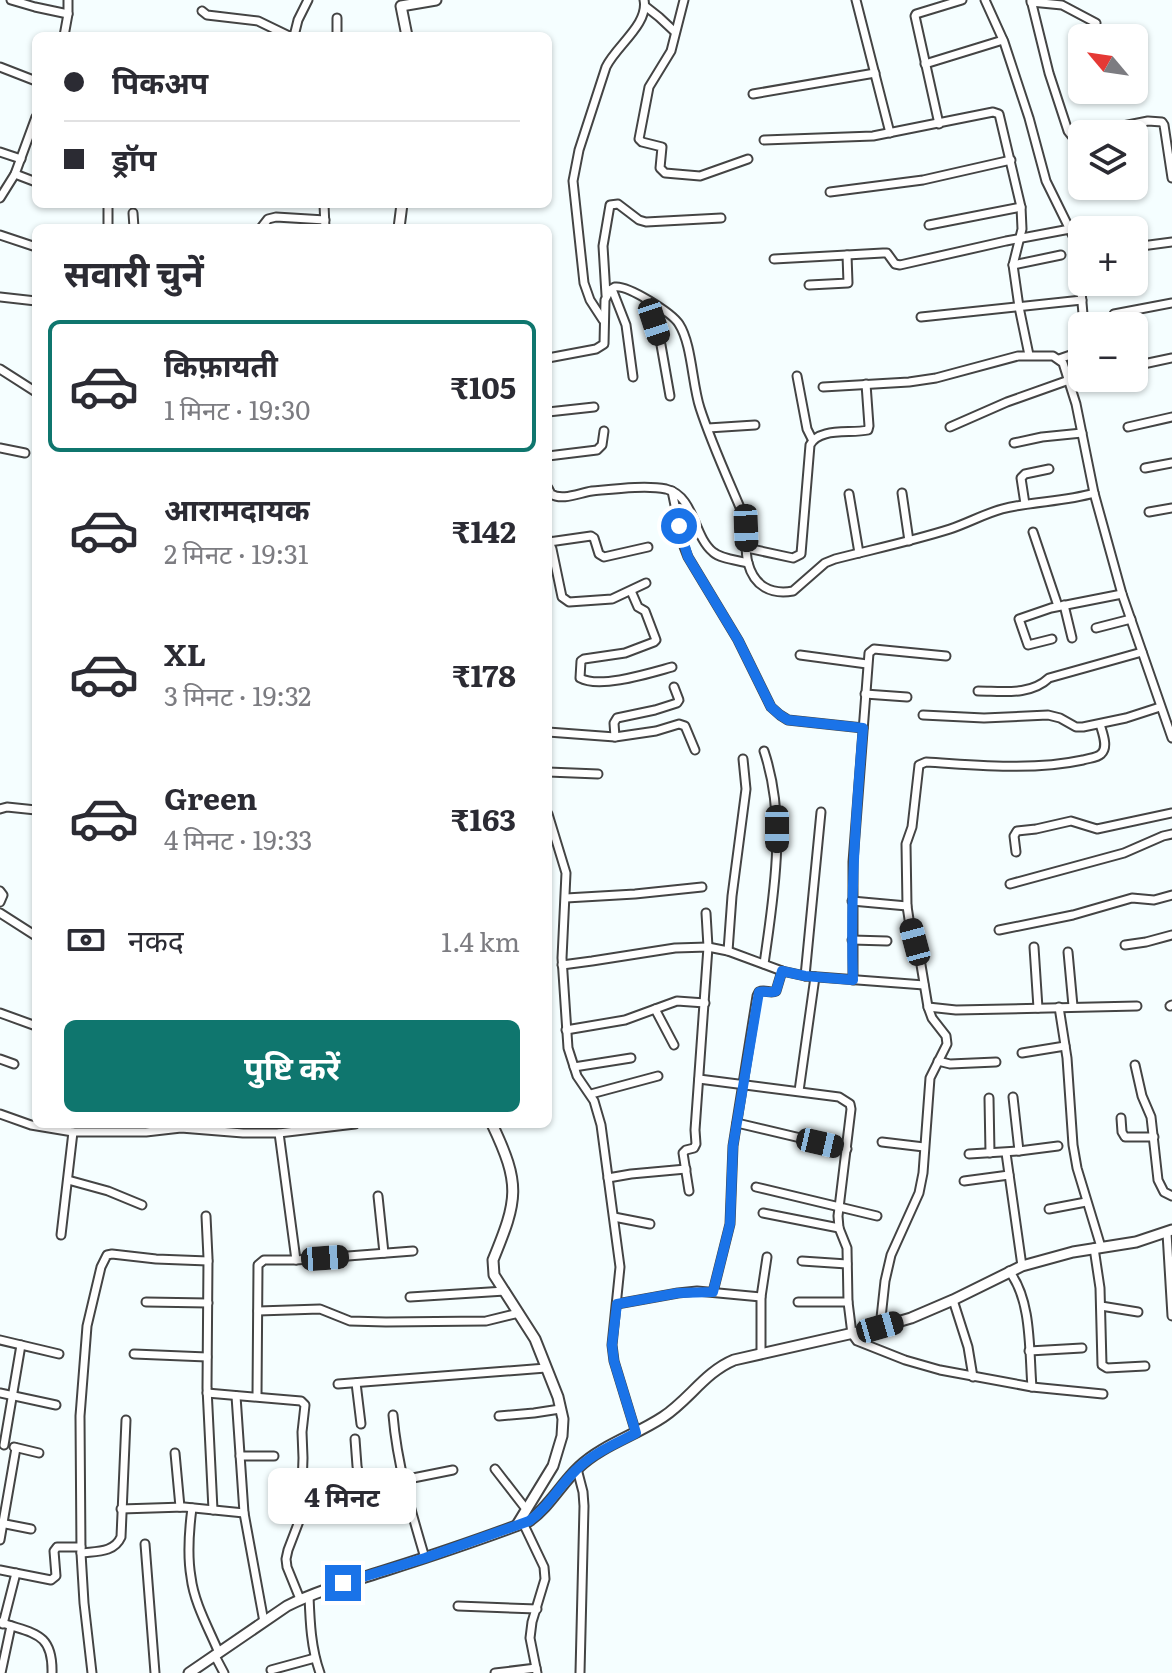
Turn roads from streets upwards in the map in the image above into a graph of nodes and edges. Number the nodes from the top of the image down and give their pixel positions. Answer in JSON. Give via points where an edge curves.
{"nodes":[{"id":1,"x":11,"y":0,"type":"edge"},
{"id":2,"x":68,"y":0,"type":"edge"},
{"id":3,"x":308,"y":0,"type":"edge"},
{"id":4,"x":436,"y":0,"type":"edge"},
{"id":5,"x":684,"y":0,"type":"edge"},
{"id":6,"x":856,"y":0,"type":"edge"},
{"id":7,"x":962,"y":0,"type":"edge"},
{"id":8,"x":985,"y":0,"type":"edge"},
{"id":9,"x":1031,"y":1,"type":"edge"},
{"id":10,"x":400,"y":3,"type":"edge"},
{"id":11,"x":645,"y":3,"type":"edge"},
{"id":12,"x":202,"y":11,"type":"dead end"},
{"id":13,"x":68,"y":14,"type":"junction"},
{"id":14,"x":337,"y":18,"type":"dead end"},
{"id":15,"x":1096,"y":23,"type":"dead end"},
{"id":16,"x":65,"y":32,"type":"edge"},
{"id":17,"x":282,"y":32,"type":"edge"},
{"id":18,"x":293,"y":32,"type":"edge"},
{"id":19,"x":337,"y":32,"type":"edge"},
{"id":20,"x":406,"y":32,"type":"edge"},
{"id":21,"x":675,"y":32,"type":"junction"},
{"id":22,"x":1003,"y":40,"type":"junction"},
{"id":23,"x":925,"y":64,"type":"junction"},
{"id":24,"x":0,"y":67,"type":"edge"},
{"id":25,"x":875,"y":73,"type":"junction"},
{"id":26,"x":32,"y":79,"type":"edge"},
{"id":27,"x":753,"y":94,"type":"dead end"},
{"id":28,"x":1148,"y":121,"type":"edge"},
{"id":29,"x":939,"y":124,"type":"junction"},
{"id":30,"x":32,"y":128,"type":"edge"},
{"id":31,"x":1068,"y":131,"type":"edge"},
{"id":32,"x":890,"y":133,"type":"junction"},
{"id":33,"x":764,"y":140,"type":"dead end"},
{"id":34,"x":0,"y":152,"type":"edge"},
{"id":35,"x":1170,"y":157,"type":"edge"},
{"id":36,"x":21,"y":159,"type":"junction"},
{"id":37,"x":748,"y":159,"type":"dead end"},
{"id":38,"x":1011,"y":160,"type":"junction"},
{"id":39,"x":15,"y":174,"type":"junction"},
{"id":40,"x":1172,"y":178,"type":"edge"},
{"id":41,"x":32,"y":180,"type":"edge"},
{"id":42,"x":830,"y":192,"type":"dead end"},
{"id":43,"x":0,"y":198,"type":"edge"},
{"id":44,"x":1021,"y":207,"type":"junction"},
{"id":45,"x":133,"y":213,"type":"dead end"},
{"id":46,"x":721,"y":218,"type":"dead end"},
{"id":47,"x":134,"y":224,"type":"edge"},
{"id":48,"x":264,"y":224,"type":"edge"},
{"id":49,"x":325,"y":224,"type":"edge"},
{"id":50,"x":929,"y":225,"type":"dead end"},
{"id":51,"x":1068,"y":225,"type":"edge"},
{"id":52,"x":1068,"y":229,"type":"edge"},
{"id":53,"x":0,"y":235,"type":"edge"},
{"id":54,"x":1018,"y":240,"type":"junction"},
{"id":55,"x":1172,"y":242,"type":"edge"},
{"id":56,"x":1148,"y":245,"type":"edge"},
{"id":57,"x":32,"y":246,"type":"edge"},
{"id":58,"x":847,"y":255,"type":"junction"},
{"id":59,"x":1061,"y":255,"type":"dead end"},
{"id":60,"x":774,"y":259,"type":"dead end"},
{"id":61,"x":1013,"y":265,"type":"junction"},
{"id":62,"x":809,"y":285,"type":"dead end"},
{"id":63,"x":609,"y":292,"type":"junction"},
{"id":64,"x":1082,"y":296,"type":"edge"},
{"id":65,"x":0,"y":297,"type":"edge"},
{"id":66,"x":646,"y":300,"type":"junction"},
{"id":67,"x":1082,"y":300,"type":"junction"},
{"id":68,"x":32,"y":301,"type":"edge"},
{"id":69,"x":1172,"y":303,"type":"edge"},
{"id":70,"x":1019,"y":307,"type":"junction"},
{"id":71,"x":1083,"y":312,"type":"edge"},
{"id":72,"x":1125,"y":312,"type":"edge"},
{"id":73,"x":921,"y":317,"type":"dead end"},
{"id":74,"x":604,"y":322,"type":"junction"},
{"id":75,"x":1029,"y":355,"type":"junction"},
{"id":76,"x":1068,"y":356,"type":"edge"},
{"id":77,"x":552,"y":357,"type":"edge"},
{"id":78,"x":1172,"y":358,"type":"edge"},
{"id":79,"x":1059,"y":359,"type":"junction"},
{"id":80,"x":1148,"y":363,"type":"edge"},
{"id":81,"x":0,"y":369,"type":"edge"},
{"id":82,"x":797,"y":376,"type":"dead end"},
{"id":83,"x":633,"y":377,"type":"dead end"},
{"id":84,"x":1068,"y":377,"type":"edge"},
{"id":85,"x":1068,"y":380,"type":"edge"},
{"id":86,"x":866,"y":384,"type":"junction"},
{"id":87,"x":823,"y":387,"type":"dead end"},
{"id":88,"x":32,"y":389,"type":"edge"},
{"id":89,"x":1072,"y":392,"type":"edge"},
{"id":90,"x":670,"y":396,"type":"dead end"},
{"id":91,"x":594,"y":407,"type":"dead end"},
{"id":92,"x":552,"y":412,"type":"edge"},
{"id":93,"x":1172,"y":417,"type":"edge"},
{"id":94,"x":755,"y":425,"type":"dead end"},
{"id":95,"x":950,"y":427,"type":"dead end"},
{"id":96,"x":1128,"y":427,"type":"dead end"},
{"id":97,"x":708,"y":428,"type":"junction"},
{"id":98,"x":604,"y":431,"type":"dead end"},
{"id":99,"x":1082,"y":433,"type":"junction"},
{"id":100,"x":812,"y":439,"type":"junction"},
{"id":101,"x":1014,"y":443,"type":"dead end"},
{"id":102,"x":0,"y":448,"type":"edge"},
{"id":103,"x":25,"y":453,"type":"dead end"},
{"id":104,"x":552,"y":455,"type":"edge"},
{"id":105,"x":1172,"y":463,"type":"edge"},
{"id":106,"x":1145,"y":468,"type":"dead end"},
{"id":107,"x":1049,"y":469,"type":"dead end"},
{"id":108,"x":672,"y":491,"type":"junction"},
{"id":109,"x":902,"y":493,"type":"dead end"},
{"id":110,"x":1094,"y":493,"type":"junction"},
{"id":111,"x":552,"y":494,"type":"edge"},
{"id":112,"x":849,"y":494,"type":"dead end"},
{"id":113,"x":1025,"y":504,"type":"junction"},
{"id":114,"x":1172,"y":508,"type":"edge"},
{"id":115,"x":1149,"y":512,"type":"dead end"},
{"id":116,"x":1033,"y":532,"type":"dead end"},
{"id":117,"x":552,"y":540,"type":"edge"},
{"id":118,"x":909,"y":541,"type":"junction"},
{"id":119,"x":648,"y":547,"type":"dead end"},
{"id":120,"x":747,"y":548,"type":"junction"},
{"id":121,"x":552,"y":549,"type":"edge"},
{"id":122,"x":859,"y":553,"type":"junction"},
{"id":123,"x":748,"y":563,"type":"junction"},
{"id":124,"x":552,"y":572,"type":"edge"},
{"id":125,"x":646,"y":583,"type":"dead end"},
{"id":126,"x":631,"y":591,"type":"junction"},
{"id":127,"x":1122,"y":594,"type":"junction"},
{"id":128,"x":1061,"y":605,"type":"junction"},
{"id":129,"x":1131,"y":619,"type":"junction"},
{"id":130,"x":1096,"y":628,"type":"dead end"},
{"id":131,"x":1072,"y":638,"type":"dead end"},
{"id":132,"x":1052,"y":639,"type":"dead end"},
{"id":133,"x":1142,"y":652,"type":"junction"},
{"id":134,"x":800,"y":655,"type":"dead end"},
{"id":135,"x":946,"y":656,"type":"dead end"},
{"id":136,"x":867,"y":664,"type":"junction"},
{"id":137,"x":672,"y":667,"type":"dead end"},
{"id":138,"x":674,"y":687,"type":"dead end"},
{"id":139,"x":978,"y":691,"type":"dead end"},
{"id":140,"x":865,"y":694,"type":"junction"},
{"id":141,"x":907,"y":697,"type":"dead end"},
{"id":142,"x":1160,"y":707,"type":"junction"},
{"id":143,"x":923,"y":715,"type":"dead end"},
{"id":144,"x":1105,"y":723,"type":"junction"},
{"id":145,"x":863,"y":728,"type":"junction"},
{"id":146,"x":552,"y":732,"type":"edge"},
{"id":147,"x":615,"y":737,"type":"junction"},
{"id":148,"x":1172,"y":738,"type":"edge"},
{"id":149,"x":695,"y":750,"type":"dead end"},
{"id":150,"x":764,"y":751,"type":"dead end"},
{"id":151,"x":743,"y":759,"type":"dead end"},
{"id":152,"x":552,"y":772,"type":"edge"},
{"id":153,"x":598,"y":774,"type":"dead end"},
{"id":154,"x":0,"y":809,"type":"edge"},
{"id":155,"x":32,"y":810,"type":"edge"},
{"id":156,"x":821,"y":812,"type":"dead end"},
{"id":157,"x":1172,"y":813,"type":"edge"},
{"id":158,"x":1172,"y":834,"type":"edge"},
{"id":159,"x":552,"y":835,"type":"edge"},
{"id":160,"x":1016,"y":852,"type":"dead end"},
{"id":161,"x":1010,"y":884,"type":"dead end"},
{"id":162,"x":702,"y":887,"type":"dead end"},
{"id":163,"x":0,"y":891,"type":"edge"},
{"id":164,"x":1172,"y":895,"type":"edge"},
{"id":165,"x":566,"y":898,"type":"junction"},
{"id":166,"x":852,"y":901,"type":"junction"},
{"id":167,"x":0,"y":902,"type":"edge"},
{"id":168,"x":907,"y":906,"type":"junction"},
{"id":169,"x":0,"y":913,"type":"edge"},
{"id":170,"x":706,"y":913,"type":"dead end"},
{"id":171,"x":999,"y":930,"type":"dead end"},
{"id":172,"x":32,"y":933,"type":"edge"},
{"id":173,"x":1172,"y":935,"type":"edge"},
{"id":174,"x":852,"y":940,"type":"junction"},
{"id":175,"x":887,"y":941,"type":"dead end"},
{"id":176,"x":1125,"y":945,"type":"dead end"},
{"id":177,"x":708,"y":947,"type":"junction"},
{"id":178,"x":1034,"y":947,"type":"dead end"},
{"id":179,"x":728,"y":951,"type":"junction"},
{"id":180,"x":1068,"y":952,"type":"dead end"},
{"id":181,"x":764,"y":964,"type":"junction"},
{"id":182,"x":562,"y":965,"type":"junction"},
{"id":183,"x":782,"y":971,"type":"junction"},
{"id":184,"x":805,"y":976,"type":"junction"},
{"id":185,"x":815,"y":977,"type":"junction"},
{"id":186,"x":853,"y":980,"type":"junction"},
{"id":187,"x":924,"y":985,"type":"junction"},
{"id":188,"x":705,"y":1003,"type":"junction"},
{"id":189,"x":1073,"y":1006,"type":"junction"},
{"id":190,"x":1137,"y":1006,"type":"dead end"},
{"id":191,"x":928,"y":1007,"type":"junction"},
{"id":192,"x":1059,"y":1007,"type":"junction"},
{"id":193,"x":1038,"y":1008,"type":"junction"},
{"id":194,"x":655,"y":1009,"type":"junction"},
{"id":195,"x":0,"y":1013,"type":"edge"},
{"id":196,"x":32,"y":1025,"type":"edge"},
{"id":197,"x":566,"y":1030,"type":"junction"},
{"id":198,"x":674,"y":1045,"type":"dead end"},
{"id":199,"x":1065,"y":1046,"type":"junction"},
{"id":200,"x":1022,"y":1053,"type":"dead end"},
{"id":201,"x":631,"y":1058,"type":"dead end"},
{"id":202,"x":0,"y":1059,"type":"edge"},
{"id":203,"x":938,"y":1061,"type":"junction"},
{"id":204,"x":996,"y":1062,"type":"dead end"},
{"id":205,"x":14,"y":1064,"type":"dead end"},
{"id":206,"x":1135,"y":1065,"type":"dead end"},
{"id":207,"x":574,"y":1067,"type":"junction"},
{"id":208,"x":658,"y":1076,"type":"dead end"},
{"id":209,"x":699,"y":1079,"type":"junction"},
{"id":210,"x":744,"y":1084,"type":"junction"},
{"id":211,"x":799,"y":1091,"type":"junction"},
{"id":212,"x":591,"y":1094,"type":"junction"},
{"id":213,"x":1013,"y":1097,"type":"dead end"},
{"id":214,"x":989,"y":1098,"type":"dead end"},
{"id":215,"x":0,"y":1114,"type":"edge"},
{"id":216,"x":1121,"y":1118,"type":"dead end"},
{"id":217,"x":737,"y":1123,"type":"junction"},
{"id":218,"x":32,"y":1125,"type":"edge"},
{"id":219,"x":49,"y":1128,"type":"edge"},
{"id":220,"x":157,"y":1128,"type":"edge"},
{"id":221,"x":321,"y":1128,"type":"edge"},
{"id":222,"x":494,"y":1128,"type":"edge"},
{"id":223,"x":247,"y":1129,"type":"edge"},
{"id":224,"x":73,"y":1132,"type":"junction"},
{"id":225,"x":279,"y":1133,"type":"junction"},
{"id":226,"x":1154,"y":1137,"type":"junction"},
{"id":227,"x":882,"y":1142,"type":"dead end"},
{"id":228,"x":1058,"y":1146,"type":"dead end"},
{"id":229,"x":924,"y":1147,"type":"junction"},
{"id":230,"x":847,"y":1149,"type":"junction"},
{"id":231,"x":1019,"y":1151,"type":"junction"},
{"id":232,"x":990,"y":1153,"type":"junction"},
{"id":233,"x":1006,"y":1153,"type":"junction"},
{"id":234,"x":969,"y":1154,"type":"dead end"},
{"id":235,"x":686,"y":1169,"type":"junction"},
{"id":236,"x":1009,"y":1175,"type":"junction"},
{"id":237,"x":608,"y":1178,"type":"junction"},
{"id":238,"x":68,"y":1180,"type":"junction"},
{"id":239,"x":964,"y":1181,"type":"dead end"},
{"id":240,"x":756,"y":1187,"type":"dead end"},
{"id":241,"x":689,"y":1191,"type":"dead end"},
{"id":242,"x":378,"y":1196,"type":"dead end"},
{"id":243,"x":1172,"y":1196,"type":"edge"},
{"id":244,"x":1086,"y":1202,"type":"junction"},
{"id":245,"x":142,"y":1205,"type":"dead end"},
{"id":246,"x":840,"y":1207,"type":"junction"},
{"id":247,"x":1049,"y":1209,"type":"dead end"},
{"id":248,"x":763,"y":1213,"type":"dead end"},
{"id":249,"x":206,"y":1216,"type":"dead end"},
{"id":250,"x":877,"y":1216,"type":"dead end"},
{"id":251,"x":614,"y":1217,"type":"junction"},
{"id":252,"x":650,"y":1224,"type":"dead end"},
{"id":253,"x":839,"y":1228,"type":"junction"},
{"id":254,"x":1169,"y":1232,"type":"edge"},
{"id":255,"x":61,"y":1235,"type":"dead end"},
{"id":256,"x":1098,"y":1247,"type":"junction"},
{"id":257,"x":413,"y":1251,"type":"dead end"},
{"id":258,"x":384,"y":1253,"type":"junction"},
{"id":259,"x":767,"y":1257,"type":"dead end"},
{"id":260,"x":296,"y":1260,"type":"junction"},
{"id":261,"x":208,"y":1261,"type":"junction"},
{"id":262,"x":802,"y":1261,"type":"dead end"},
{"id":263,"x":847,"y":1264,"type":"junction"},
{"id":264,"x":1022,"y":1266,"type":"junction"},
{"id":265,"x":1009,"y":1271,"type":"junction"},
{"id":266,"x":505,"y":1291,"type":"junction"},
{"id":267,"x":713,"y":1292,"type":"junction"},
{"id":268,"x":410,"y":1297,"type":"dead end"},
{"id":269,"x":761,"y":1297,"type":"junction"},
{"id":270,"x":953,"y":1300,"type":"junction"},
{"id":271,"x":146,"y":1302,"type":"dead end"},
{"id":272,"x":798,"y":1302,"type":"dead end"},
{"id":273,"x":848,"y":1302,"type":"junction"},
{"id":274,"x":208,"y":1303,"type":"junction"},
{"id":275,"x":617,"y":1304,"type":"junction"},
{"id":276,"x":1101,"y":1306,"type":"junction"},
{"id":277,"x":258,"y":1311,"type":"junction"},
{"id":278,"x":1138,"y":1312,"type":"dead end"},
{"id":279,"x":519,"y":1313,"type":"junction"},
{"id":280,"x":1172,"y":1316,"type":"edge"},
{"id":281,"x":880,"y":1327,"type":"junction"},
{"id":282,"x":852,"y":1334,"type":"junction"},
{"id":283,"x":0,"y":1340,"type":"edge"},
{"id":284,"x":21,"y":1345,"type":"junction"},
{"id":285,"x":1082,"y":1348,"type":"dead end"},
{"id":286,"x":1029,"y":1351,"type":"junction"},
{"id":287,"x":761,"y":1353,"type":"junction"},
{"id":288,"x":59,"y":1354,"type":"dead end"},
{"id":289,"x":134,"y":1354,"type":"dead end"},
{"id":290,"x":207,"y":1357,"type":"junction"},
{"id":291,"x":1145,"y":1366,"type":"dead end"},
{"id":292,"x":546,"y":1368,"type":"junction"},
{"id":293,"x":973,"y":1377,"type":"junction"},
{"id":294,"x":356,"y":1383,"type":"junction"},
{"id":295,"x":338,"y":1384,"type":"dead end"},
{"id":296,"x":1032,"y":1387,"type":"junction"},
{"id":297,"x":0,"y":1393,"type":"edge"},
{"id":298,"x":207,"y":1393,"type":"junction"},
{"id":299,"x":1103,"y":1394,"type":"dead end"},
{"id":300,"x":12,"y":1396,"type":"junction"},
{"id":301,"x":236,"y":1396,"type":"junction"},
{"id":302,"x":257,"y":1396,"type":"junction"},
{"id":303,"x":56,"y":1405,"type":"dead end"},
{"id":304,"x":560,"y":1409,"type":"junction"},
{"id":305,"x":393,"y":1415,"type":"dead end"},
{"id":306,"x":499,"y":1416,"type":"dead end"},
{"id":307,"x":126,"y":1420,"type":"dead end"},
{"id":308,"x":361,"y":1424,"type":"dead end"},
{"id":309,"x":636,"y":1433,"type":"junction"},
{"id":310,"x":355,"y":1439,"type":"dead end"},
{"id":311,"x":2,"y":1444,"type":"edge"},
{"id":312,"x":16,"y":1448,"type":"junction"},
{"id":313,"x":39,"y":1453,"type":"dead end"},
{"id":314,"x":175,"y":1453,"type":"dead end"},
{"id":315,"x":240,"y":1456,"type":"junction"},
{"id":316,"x":274,"y":1456,"type":"dead end"},
{"id":317,"x":495,"y":1469,"type":"dead end"},
{"id":318,"x":577,"y":1469,"type":"junction"},
{"id":319,"x":453,"y":1470,"type":"dead end"},
{"id":320,"x":403,"y":1480,"type":"junction"},
{"id":321,"x":405,"y":1491,"type":"junction"},
{"id":322,"x":364,"y":1502,"type":"junction"},
{"id":323,"x":180,"y":1507,"type":"junction"},
{"id":324,"x":343,"y":1507,"type":"dead end"},
{"id":325,"x":192,"y":1508,"type":"junction"},
{"id":326,"x":121,"y":1509,"type":"junction"},
{"id":327,"x":526,"y":1509,"type":"junction"},
{"id":328,"x":213,"y":1510,"type":"junction"},
{"id":329,"x":244,"y":1513,"type":"junction"},
{"id":330,"x":1,"y":1524,"type":"edge"},
{"id":331,"x":520,"y":1524,"type":"junction"},
{"id":332,"x":31,"y":1529,"type":"dead end"},
{"id":333,"x":0,"y":1540,"type":"edge"},
{"id":334,"x":145,"y":1544,"type":"dead end"},
{"id":335,"x":81,"y":1550,"type":"junction"},
{"id":336,"x":425,"y":1558,"type":"junction"},
{"id":337,"x":0,"y":1570,"type":"edge"},
{"id":338,"x":16,"y":1573,"type":"junction"},
{"id":339,"x":305,"y":1597,"type":"junction"},
{"id":340,"x":458,"y":1606,"type":"dead end"},
{"id":341,"x":537,"y":1609,"type":"junction"},
{"id":342,"x":264,"y":1622,"type":"junction"},
{"id":343,"x":5,"y":1624,"type":"edge"},
{"id":344,"x":217,"y":1655,"type":"junction"},
{"id":345,"x":315,"y":1658,"type":"junction"},
{"id":346,"x":271,"y":1670,"type":"dead end"},
{"id":347,"x":536,"y":1670,"type":"edge"},
{"id":348,"x":1,"y":1673,"type":"edge"},
{"id":349,"x":52,"y":1673,"type":"edge"},
{"id":350,"x":92,"y":1673,"type":"edge"},
{"id":351,"x":155,"y":1673,"type":"edge"},
{"id":352,"x":189,"y":1673,"type":"edge"},
{"id":353,"x":224,"y":1673,"type":"edge"},
{"id":354,"x":320,"y":1673,"type":"edge"},
{"id":355,"x":495,"y":1673,"type":"edge"},
{"id":356,"x":580,"y":1673,"type":"edge"}],
"edges":[{"from":1,"to":13,"type":"street"},
{"from":2,"to":13,"type":"street"},
{"from":3,"to":18,"type":"street"},
{"from":4,"to":10,"type":"street"},
{"from":5,"to":21,"type":"street"},
{"from":6,"to":25,"type":"street"},
{"from":7,"to":23,"type":"street","via":[[915,14]]},
{"from":8,"to":22,"type":"street"},
{"from":9,"to":15,"type":"street","via":[[1062,5]]},
{"from":9,"to":31,"type":"street"},
{"from":10,"to":20,"type":"street"},
{"from":11,"to":21,"type":"street"},
{"from":11,"to":74,"type":"street","via":[[639,23],[606,67],[573,181],[584,283]]},
{"from":12,"to":17,"type":"street","via":[[258,21]]},
{"from":13,"to":16,"type":"street"},
{"from":14,"to":19,"type":"street"},
{"from":21,"to":37,"type":"street","via":[[671,51],[649,87],[639,139],[662,147],[660,168],[665,173],[700,176]]},
{"from":22,"to":23,"type":"street"},
{"from":22,"to":51,"type":"street","via":[[1043,171]]},
{"from":23,"to":29,"type":"street"},
{"from":24,"to":26,"type":"street"},
{"from":25,"to":27,"type":"street"},
{"from":25,"to":32,"type":"street"},
{"from":28,"to":35,"type":"street","via":[[1164,125]]},
{"from":29,"to":32,"type":"street"},
{"from":29,"to":38,"type":"street","via":[[996,113]]},
{"from":30,"to":36,"type":"street"},
{"from":32,"to":33,"type":"street"},
{"from":34,"to":36,"type":"street"},
{"from":35,"to":40,"type":"street"},
{"from":36,"to":39,"type":"street"},
{"from":38,"to":42,"type":"street","via":[[923,180]]},
{"from":38,"to":44,"type":"street"},
{"from":39,"to":41,"type":"street"},
{"from":39,"to":43,"type":"street"},
{"from":44,"to":50,"type":"street"},
{"from":44,"to":54,"type":"street"},
{"from":45,"to":47,"type":"street"},
{"from":46,"to":63,"type":"street","via":[[646,222],[618,204],[610,205],[603,246]]},
{"from":48,"to":49,"type":"street","via":[[276,217]]},
{"from":52,"to":54,"type":"street"},
{"from":53,"to":57,"type":"street"},
{"from":54,"to":58,"type":"street","via":[[900,265],[887,253]]},
{"from":54,"to":61,"type":"street"},
{"from":55,"to":56,"type":"street"},
{"from":58,"to":60,"type":"street"},
{"from":58,"to":62,"type":"street","via":[[848,283]]},
{"from":59,"to":61,"type":"street"},
{"from":61,"to":70,"type":"street"},
{"from":63,"to":66,"type":"street","via":[[615,287]]},
{"from":63,"to":74,"type":"street"},
{"from":63,"to":83,"type":"street","via":[[626,325]]},
{"from":64,"to":67,"type":"street"},
{"from":65,"to":68,"type":"street"},
{"from":66,"to":90,"type":"street"},
{"from":66,"to":97,"type":"street","via":[[680,325]]},
{"from":67,"to":70,"type":"street"},
{"from":67,"to":71,"type":"street"},
{"from":69,"to":72,"type":"street"},
{"from":70,"to":73,"type":"street"},
{"from":70,"to":75,"type":"street"},
{"from":74,"to":77,"type":"street","via":[[601,347]]},
{"from":75,"to":79,"type":"street"},
{"from":75,"to":86,"type":"street","via":[[936,378]]},
{"from":76,"to":79,"type":"street"},
{"from":78,"to":80,"type":"street"},
{"from":79,"to":84,"type":"street"},
{"from":81,"to":88,"type":"street"},
{"from":82,"to":100,"type":"street"},
{"from":85,"to":95,"type":"street"},
{"from":86,"to":87,"type":"street"},
{"from":86,"to":100,"type":"street","via":[[868,430]]},
{"from":89,"to":99,"type":"street"},
{"from":91,"to":92,"type":"street"},
{"from":93,"to":96,"type":"street"},
{"from":94,"to":97,"type":"street"},
{"from":97,"to":120,"type":"street","via":[[744,517]]},
{"from":98,"to":104,"type":"street","via":[[600,449]]},
{"from":99,"to":101,"type":"street"},
{"from":99,"to":110,"type":"street"},
{"from":100,"to":120,"type":"street","via":[[801,554],[793,558]]},
{"from":102,"to":103,"type":"street"},
{"from":105,"to":106,"type":"street"},
{"from":107,"to":113,"type":"street","via":[[1021,478]]},
{"from":108,"to":111,"type":"street"},
{"from":108,"to":123,"type":"street","via":[[684,501],[712,551]]},
{"from":108,"to":145,"type":"street","via":[[688,557],[771,707],[788,720]]},
{"from":109,"to":118,"type":"street"},
{"from":110,"to":113,"type":"street"},
{"from":110,"to":127,"type":"street"},
{"from":112,"to":122,"type":"street"},
{"from":113,"to":118,"type":"street"},
{"from":114,"to":115,"type":"street"},
{"from":116,"to":128,"type":"street"},
{"from":117,"to":119,"type":"street","via":[[591,536],[604,557]]},
{"from":118,"to":122,"type":"street"},
{"from":120,"to":123,"type":"street"},
{"from":121,"to":124,"type":"street"},
{"from":122,"to":123,"type":"street","via":[[825,563],[785,592],[764,589]]},
{"from":124,"to":126,"type":"street","via":[[569,602],[606,600]]},
{"from":125,"to":126,"type":"street"},
{"from":126,"to":137,"type":"street","via":[[656,640],[625,653],[584,659],[580,678],[616,680]]},
{"from":127,"to":128,"type":"street"},
{"from":127,"to":129,"type":"street"},
{"from":128,"to":131,"type":"street"},
{"from":128,"to":132,"type":"street","via":[[1019,619],[1028,645]]},
{"from":129,"to":130,"type":"street"},
{"from":129,"to":133,"type":"street"},
{"from":133,"to":139,"type":"street","via":[[1049,678],[1028,690]]},
{"from":133,"to":142,"type":"street"},
{"from":134,"to":136,"type":"street"},
{"from":135,"to":136,"type":"street","via":[[874,649]]},
{"from":136,"to":140,"type":"street"},
{"from":138,"to":147,"type":"street","via":[[677,703],[617,718]]},
{"from":140,"to":141,"type":"street"},
{"from":140,"to":145,"type":"street"},
{"from":142,"to":144,"type":"street"},
{"from":142,"to":148,"type":"street"},
{"from":143,"to":144,"type":"street","via":[[1048,715],[1076,727]]},
{"from":144,"to":168,"type":"street","via":[[1104,751],[1078,761],[1041,766],[922,763],[906,844]]},
{"from":145,"to":166,"type":"street"},
{"from":146,"to":147,"type":"street"},
{"from":147,"to":149,"type":"street","via":[[679,724],[685,726]]},
{"from":150,"to":181,"type":"street","via":[[776,799],[777,857]]},
{"from":151,"to":179,"type":"street","via":[[746,789]]},
{"from":152,"to":153,"type":"street"},
{"from":154,"to":155,"type":"street"},
{"from":156,"to":184,"type":"street"},
{"from":157,"to":160,"type":"street","via":[[1097,829],[1071,821],[1017,831]]},
{"from":158,"to":161,"type":"street"},
{"from":159,"to":165,"type":"street","via":[[566,873]]},
{"from":162,"to":165,"type":"street"},
{"from":163,"to":167,"type":"street"},
{"from":164,"to":171,"type":"street","via":[[1132,898]]},
{"from":165,"to":182,"type":"street"},
{"from":166,"to":168,"type":"street"},
{"from":166,"to":174,"type":"street"},
{"from":168,"to":187,"type":"street"},
{"from":169,"to":172,"type":"street"},
{"from":170,"to":177,"type":"street"},
{"from":173,"to":176,"type":"street"},
{"from":174,"to":175,"type":"street"},
{"from":174,"to":186,"type":"street"},
{"from":177,"to":179,"type":"street"},
{"from":177,"to":182,"type":"street"},
{"from":177,"to":188,"type":"street"},
{"from":178,"to":193,"type":"street"},
{"from":179,"to":181,"type":"street"},
{"from":180,"to":189,"type":"street"},
{"from":181,"to":183,"type":"street"},
{"from":182,"to":197,"type":"street"},
{"from":183,"to":184,"type":"street"},
{"from":183,"to":210,"type":"street","via":[[776,991],[757,996]]},
{"from":184,"to":185,"type":"street"},
{"from":185,"to":186,"type":"street"},
{"from":185,"to":211,"type":"street"},
{"from":186,"to":187,"type":"street"},
{"from":187,"to":191,"type":"street"},
{"from":188,"to":194,"type":"street","via":[[677,1001]]},
{"from":188,"to":209,"type":"street"},
{"from":189,"to":190,"type":"street"},
{"from":189,"to":192,"type":"street"},
{"from":191,"to":193,"type":"street"},
{"from":191,"to":203,"type":"street","via":[[946,1036]]},
{"from":192,"to":193,"type":"street"},
{"from":192,"to":199,"type":"street"},
{"from":194,"to":197,"type":"street"},
{"from":194,"to":198,"type":"street"},
{"from":195,"to":196,"type":"street"},
{"from":197,"to":207,"type":"street"},
{"from":199,"to":200,"type":"street"},
{"from":199,"to":244,"type":"street","via":[[1073,1145]]},
{"from":201,"to":207,"type":"street"},
{"from":202,"to":205,"type":"street"},
{"from":203,"to":204,"type":"street"},
{"from":203,"to":229,"type":"street","via":[[930,1078]]},
{"from":206,"to":226,"type":"street"},
{"from":207,"to":212,"type":"street"},
{"from":208,"to":212,"type":"street"},
{"from":209,"to":210,"type":"street"},
{"from":209,"to":235,"type":"street","via":[[696,1144],[684,1151]]},
{"from":210,"to":211,"type":"street"},
{"from":210,"to":217,"type":"street"},
{"from":211,"to":230,"type":"street","via":[[839,1097],[850,1104]]},
{"from":212,"to":237,"type":"street","via":[[599,1113]]},
{"from":213,"to":231,"type":"street"},
{"from":214,"to":232,"type":"street"},
{"from":215,"to":218,"type":"street"},
{"from":216,"to":226,"type":"street","via":[[1125,1137]]},
{"from":217,"to":230,"type":"street"},
{"from":217,"to":267,"type":"street","via":[[730,1224]]},
{"from":219,"to":224,"type":"street"},
{"from":220,"to":223,"type":"street"},
{"from":220,"to":224,"type":"street"},
{"from":221,"to":225,"type":"street"},
{"from":222,"to":266,"type":"street","via":[[514,1190],[510,1218],[493,1260],[494,1275]]},
{"from":223,"to":225,"type":"street"},
{"from":224,"to":238,"type":"street"},
{"from":225,"to":260,"type":"street"},
{"from":226,"to":243,"type":"street","via":[[1158,1180]]},
{"from":227,"to":229,"type":"street"},
{"from":228,"to":231,"type":"street"},
{"from":229,"to":281,"type":"street","via":[[919,1193],[891,1255]]},
{"from":230,"to":246,"type":"street"},
{"from":231,"to":233,"type":"street"},
{"from":232,"to":233,"type":"street"},
{"from":232,"to":234,"type":"street"},
{"from":233,"to":236,"type":"street"},
{"from":235,"to":237,"type":"street"},
{"from":235,"to":241,"type":"street"},
{"from":236,"to":239,"type":"street"},
{"from":236,"to":264,"type":"street"},
{"from":237,"to":251,"type":"street"},
{"from":238,"to":245,"type":"street"},
{"from":238,"to":255,"type":"street"},
{"from":240,"to":246,"type":"street"},
{"from":242,"to":258,"type":"street"},
{"from":244,"to":247,"type":"street"},
{"from":244,"to":256,"type":"street"},
{"from":246,"to":250,"type":"street"},
{"from":246,"to":253,"type":"street"},
{"from":248,"to":253,"type":"street"},
{"from":249,"to":261,"type":"street"},
{"from":251,"to":252,"type":"street"},
{"from":251,"to":275,"type":"street","via":[[620,1267]]},
{"from":253,"to":263,"type":"street"},
{"from":254,"to":256,"type":"street"},
{"from":254,"to":280,"type":"street"},
{"from":256,"to":264,"type":"street"},
{"from":256,"to":276,"type":"street"},
{"from":257,"to":258,"type":"street"},
{"from":258,"to":260,"type":"street"},
{"from":259,"to":269,"type":"street"},
{"from":260,"to":277,"type":"street","via":[[260,1261]]},
{"from":261,"to":274,"type":"street"},
{"from":261,"to":335,"type":"street","via":[[112,1254],[103,1260],[84,1357]]},
{"from":262,"to":263,"type":"street"},
{"from":263,"to":273,"type":"street"},
{"from":264,"to":265,"type":"street"},
{"from":265,"to":270,"type":"street"},
{"from":265,"to":286,"type":"street","via":[[1022,1292]]},
{"from":266,"to":268,"type":"street"},
{"from":266,"to":279,"type":"street"},
{"from":267,"to":269,"type":"street"},
{"from":267,"to":275,"type":"street"},
{"from":269,"to":287,"type":"street"},
{"from":270,"to":281,"type":"street"},
{"from":270,"to":293,"type":"street"},
{"from":271,"to":274,"type":"street"},
{"from":272,"to":273,"type":"street"},
{"from":273,"to":282,"type":"street"},
{"from":274,"to":290,"type":"street"},
{"from":275,"to":309,"type":"street","via":[[614,1361]]},
{"from":276,"to":278,"type":"street"},
{"from":276,"to":291,"type":"street","via":[[1103,1367]]},
{"from":277,"to":279,"type":"street","via":[[320,1309],[350,1321],[386,1322],[486,1321]]},
{"from":277,"to":302,"type":"street"},
{"from":279,"to":292,"type":"street"},
{"from":281,"to":282,"type":"street"},
{"from":282,"to":287,"type":"street"},
{"from":282,"to":293,"type":"street","via":[[862,1344],[905,1360]]},
{"from":283,"to":284,"type":"street"},
{"from":284,"to":288,"type":"street"},
{"from":284,"to":300,"type":"street"},
{"from":285,"to":286,"type":"street"},
{"from":286,"to":296,"type":"street"},
{"from":287,"to":309,"type":"street","via":[[721,1365],[682,1403]]},
{"from":289,"to":290,"type":"street"},
{"from":290,"to":298,"type":"street"},
{"from":292,"to":294,"type":"street"},
{"from":292,"to":304,"type":"street"},
{"from":293,"to":296,"type":"street"},
{"from":294,"to":295,"type":"street"},
{"from":294,"to":308,"type":"street"},
{"from":296,"to":299,"type":"street"},
{"from":297,"to":300,"type":"street"},
{"from":298,"to":301,"type":"street"},
{"from":298,"to":328,"type":"street"},
{"from":300,"to":303,"type":"street"},
{"from":300,"to":311,"type":"street"},
{"from":301,"to":302,"type":"street"},
{"from":301,"to":315,"type":"street"},
{"from":302,"to":339,"type":"street","via":[[305,1405],[301,1516],[286,1559]]},
{"from":304,"to":306,"type":"street"},
{"from":304,"to":327,"type":"street","via":[[562,1436],[553,1466]]},
{"from":305,"to":320,"type":"street"},
{"from":307,"to":326,"type":"street"},
{"from":309,"to":318,"type":"street"},
{"from":310,"to":322,"type":"street"},
{"from":311,"to":312,"type":"street"},
{"from":312,"to":313,"type":"street"},
{"from":312,"to":330,"type":"street"},
{"from":314,"to":323,"type":"street"},
{"from":315,"to":316,"type":"street"},
{"from":315,"to":329,"type":"street"},
{"from":317,"to":327,"type":"street"},
{"from":318,"to":331,"type":"street","via":[[538,1514]]},
{"from":318,"to":356,"type":"street","via":[[584,1506]]},
{"from":319,"to":320,"type":"street"},
{"from":320,"to":321,"type":"street"},
{"from":321,"to":322,"type":"street"},
{"from":321,"to":336,"type":"street"},
{"from":322,"to":324,"type":"street"},
{"from":323,"to":325,"type":"street"},
{"from":323,"to":326,"type":"street"},
{"from":325,"to":328,"type":"street"},
{"from":325,"to":344,"type":"street","via":[[191,1576]]},
{"from":326,"to":335,"type":"street","via":[[118,1544]]},
{"from":327,"to":331,"type":"street"},
{"from":328,"to":329,"type":"street"},
{"from":329,"to":342,"type":"street"},
{"from":330,"to":332,"type":"street"},
{"from":330,"to":333,"type":"street"},
{"from":331,"to":336,"type":"street"},
{"from":331,"to":341,"type":"street","via":[[544,1567]]},
{"from":334,"to":351,"type":"street"},
{"from":335,"to":338,"type":"street","via":[[57,1547],[54,1579]]},
{"from":335,"to":350,"type":"street"},
{"from":336,"to":339,"type":"street"},
{"from":337,"to":338,"type":"street"},
{"from":338,"to":343,"type":"street"},
{"from":339,"to":342,"type":"street"},
{"from":339,"to":345,"type":"street"},
{"from":340,"to":341,"type":"street"},
{"from":341,"to":347,"type":"street","via":[[530,1638]]},
{"from":342,"to":344,"type":"street"},
{"from":343,"to":348,"type":"street"},
{"from":343,"to":349,"type":"street","via":[[44,1639]]},
{"from":344,"to":352,"type":"street"},
{"from":344,"to":353,"type":"street"},
{"from":345,"to":346,"type":"street"},
{"from":345,"to":354,"type":"street"},
{"from":347,"to":355,"type":"street"}]}
